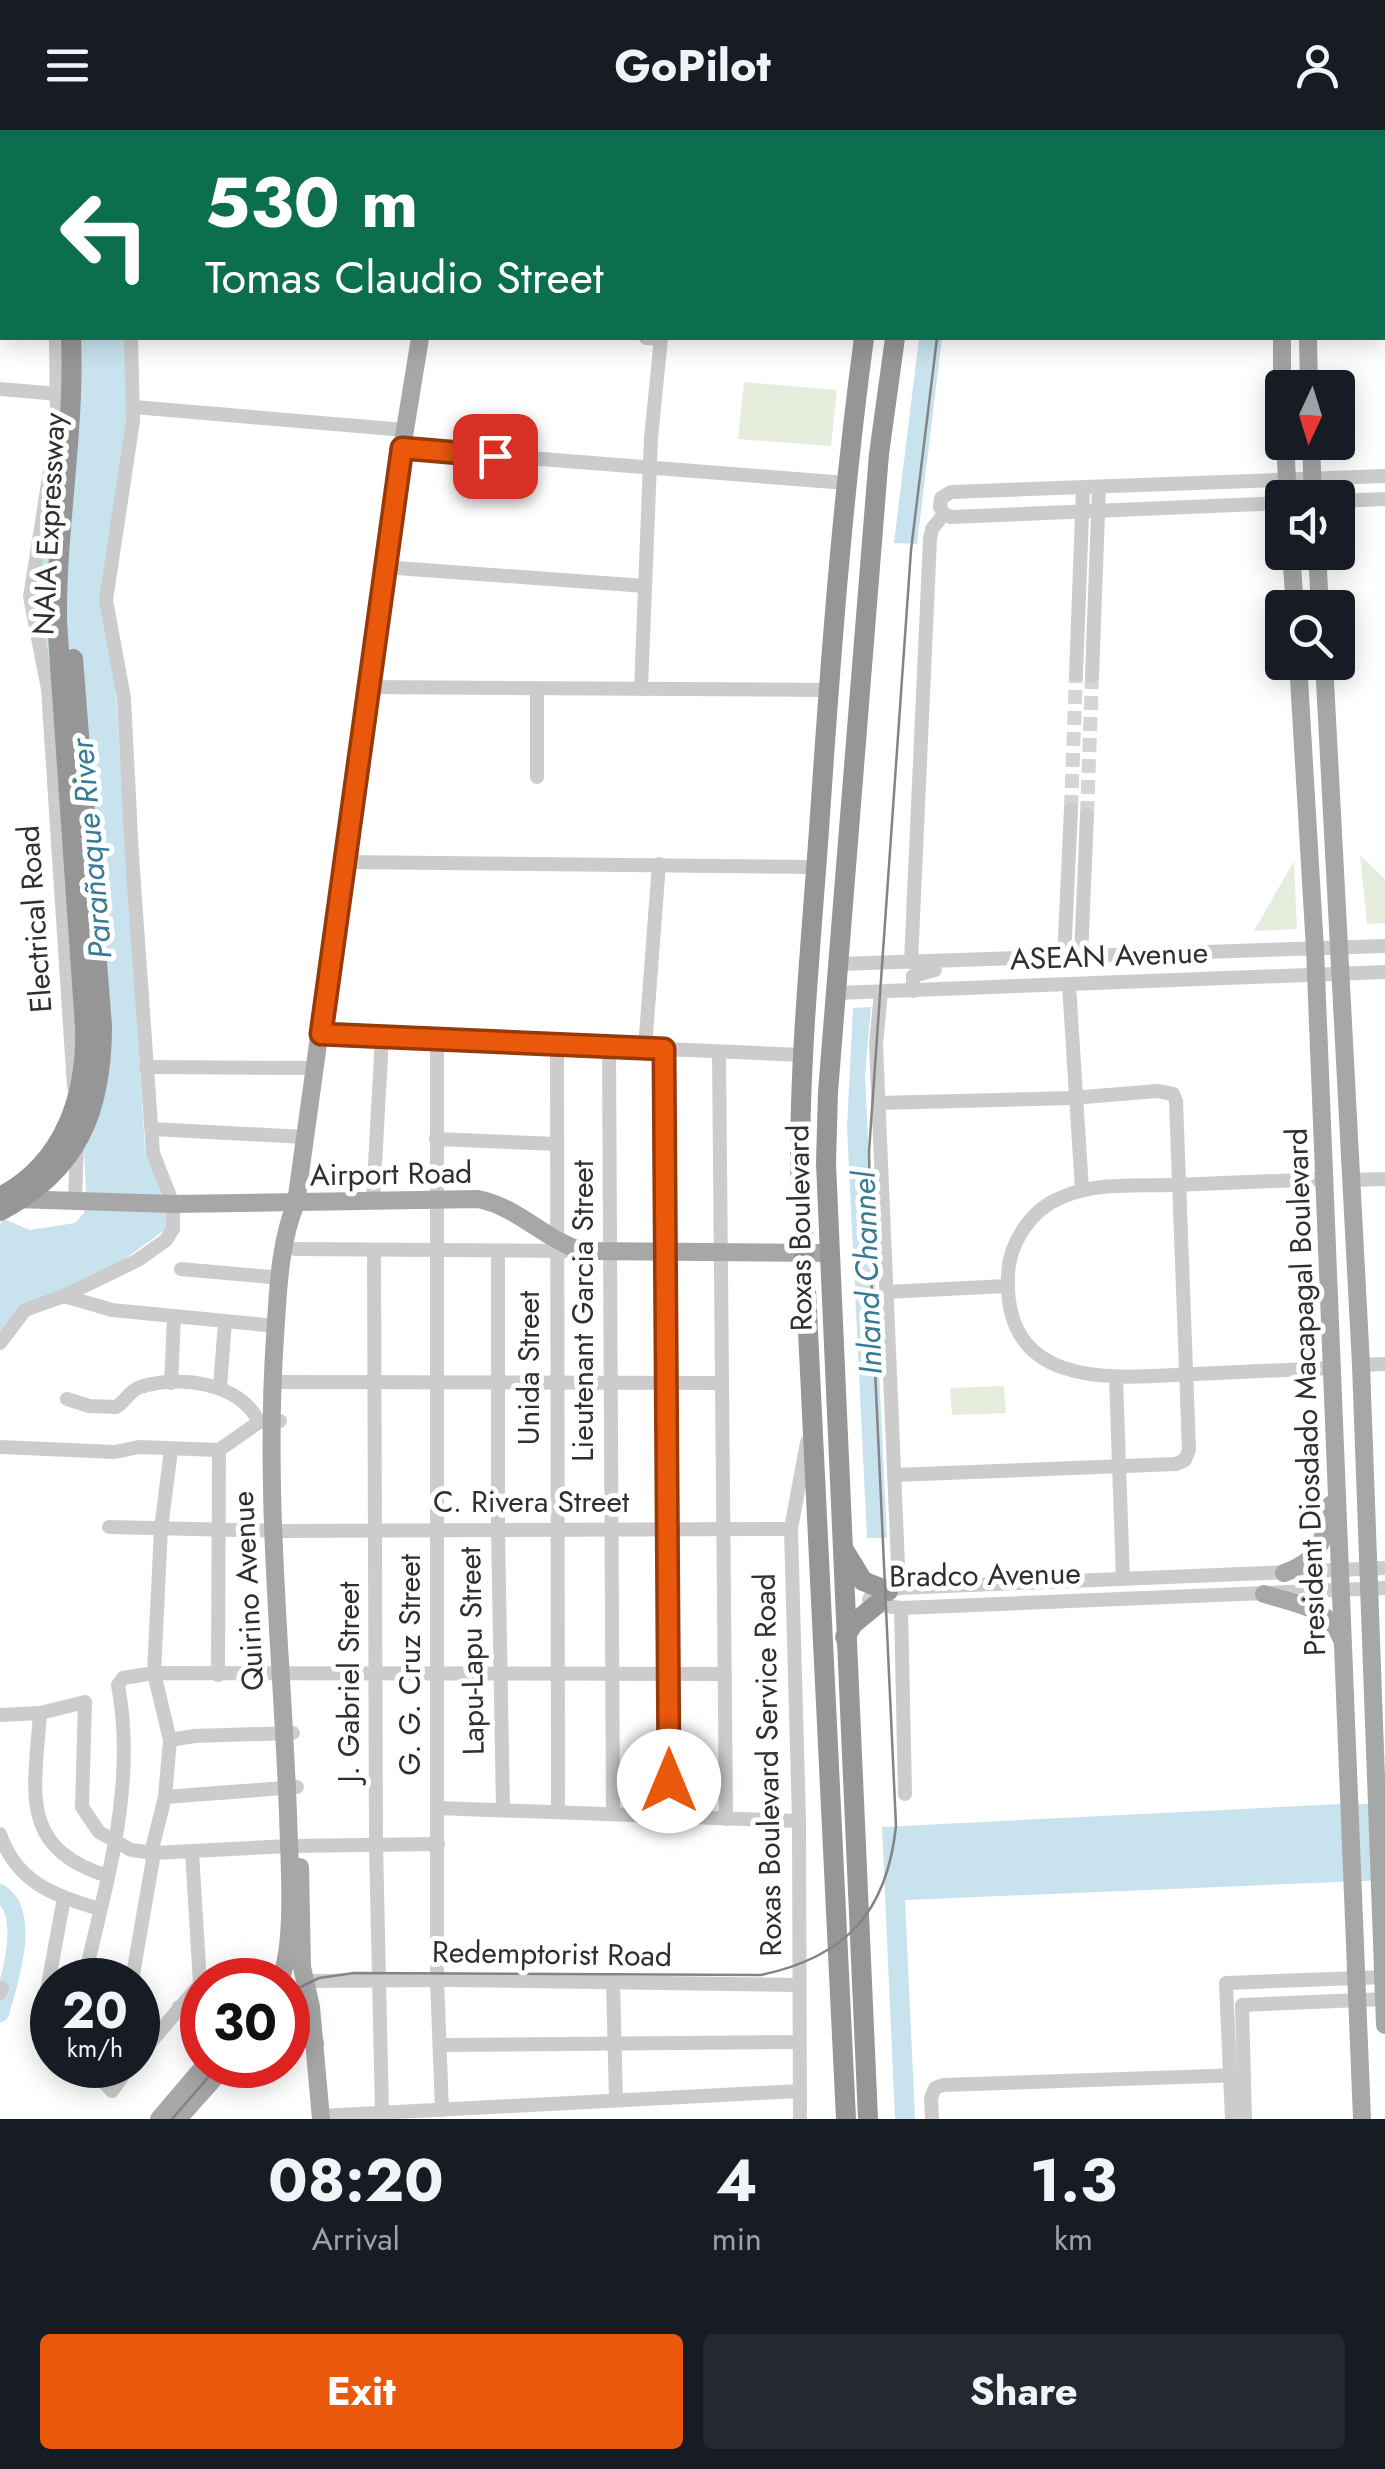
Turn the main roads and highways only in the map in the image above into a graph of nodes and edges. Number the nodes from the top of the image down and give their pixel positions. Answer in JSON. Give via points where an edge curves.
{"nodes":[{"id":1,"x":71,"y":340,"type":"edge"},
{"id":2,"x":84,"y":340,"type":"edge"},
{"id":3,"x":420,"y":340,"type":"edge"},
{"id":4,"x":864,"y":340,"type":"edge"},
{"id":5,"x":895,"y":340,"type":"edge"},
{"id":6,"x":1282,"y":340,"type":"edge"},
{"id":7,"x":1308,"y":340,"type":"edge"},
{"id":8,"x":1282,"y":370,"type":"edge"},
{"id":9,"x":1309,"y":370,"type":"edge"},
{"id":10,"x":1299,"y":680,"type":"edge"},
{"id":11,"x":1325,"y":680,"type":"edge"},
{"id":12,"x":0,"y":1198,"type":"edge"},
{"id":13,"x":296,"y":1203,"type":"junction"},
{"id":14,"x":0,"y":1212,"type":"edge"},
{"id":15,"x":828,"y":1253,"type":"junction"},
{"id":16,"x":805,"y":1254,"type":"junction"},
{"id":17,"x":270,"y":1421,"type":"junction"},
{"id":18,"x":1335,"y":1480,"type":"junction"},
{"id":19,"x":1367,"y":1523,"type":"junction"},
{"id":20,"x":841,"y":1544,"type":"junction"},
{"id":21,"x":1385,"y":1546,"type":"edge"},
{"id":22,"x":1377,"y":1569,"type":"edge"},
{"id":23,"x":1284,"y":1572,"type":"road end"},
{"id":24,"x":1378,"y":1589,"type":"edge"},
{"id":25,"x":1264,"y":1594,"type":"road end"},
{"id":26,"x":1385,"y":1627,"type":"edge"},
{"id":27,"x":845,"y":1637,"type":"junction"},
{"id":28,"x":1344,"y":1643,"type":"junction"},
{"id":29,"x":1373,"y":1670,"type":"junction"},
{"id":30,"x":1380,"y":1770,"type":"edge"},
{"id":31,"x":293,"y":1958,"type":"edge"},
{"id":32,"x":1384,"y":1976,"type":"edge"},
{"id":33,"x":1384,"y":1999,"type":"edge"},
{"id":34,"x":1385,"y":2026,"type":"edge"},
{"id":35,"x":310,"y":2027,"type":"edge"},
{"id":36,"x":310,"y":2039,"type":"edge"},
{"id":37,"x":315,"y":2042,"type":"junction"},
{"id":38,"x":185,"y":2088,"type":"edge"},
{"id":39,"x":206,"y":2088,"type":"edge"},
{"id":40,"x":321,"y":2117,"type":"edge"},
{"id":41,"x":159,"y":2119,"type":"edge"},
{"id":42,"x":178,"y":2119,"type":"edge"},
{"id":43,"x":846,"y":2119,"type":"edge"},
{"id":44,"x":868,"y":2119,"type":"edge"},
{"id":45,"x":1362,"y":2119,"type":"edge"}],
"edges":[{"from":1,"to":12,"type":"highway","name":"NAIA Expressway","bridge":true,"via":[[57,621],[86,1063],[70,1123],[47,1158]]},
{"from":2,"to":14,"type":"highway","name":"NAIA Expressway","bridge":true,"via":[[84,435],[70,590],[102,1065],[89,1118],[69,1153],[43,1184]]},
{"from":3,"to":13,"type":"main road","name":"Quirino Avenue"},
{"from":4,"to":16,"type":"highway","name":"Roxas Boulevard","via":[[828,690],[802,1055]]},
{"from":5,"to":15,"type":"highway","name":"Roxas Boulevard","via":[[879,454],[838,964],[826,1163]]},
{"from":6,"to":8,"type":"main road"},
{"from":7,"to":9,"type":"main road"},
{"from":10,"to":18,"type":"main road","name":"President Diosdado Macapagal Boulevard"},
{"from":11,"to":19,"type":"main road","name":"President Diosdado Macapagal Boulevard"},
{"from":12,"to":13,"type":"main road","name":"Airport Road"},
{"from":13,"to":16,"type":"main road","name":"Airport Road","via":[[493,1202],[527,1218],[557,1246],[582,1251]]},
{"from":13,"to":17,"type":"main road","name":"Quirino Avenue","via":[[281,1278]]},
{"from":13,"to":17,"type":"main road","name":"Quirino Avenue","via":[[282,1382]]},
{"from":15,"to":16,"type":"main road","name":"Airport Road"},
{"from":15,"to":20,"type":"highway","name":"Roxas Boulevard"},
{"from":16,"to":43,"type":"highway","name":"Roxas Boulevard"},
{"from":17,"to":31,"type":"main road","name":"Quirino Avenue","via":[[292,1788]]},
{"from":18,"to":23,"type":"main road","via":[[1316,1554]]},
{"from":18,"to":28,"type":"main road","name":"President Diosdado Macapagal Boulevard"},
{"from":19,"to":21,"type":"main road"},
{"from":19,"to":22,"type":"main road","name":"President Diosdado Macapagal Boulevard"},
{"from":20,"to":27,"type":"highway","name":"Roxas Boulevard"},
{"from":20,"to":27,"type":"highway","via":[[863,1581],[888,1595]]},
{"from":22,"to":24,"type":"main road","name":"President Diosdado Macapagal Boulevard"},
{"from":24,"to":29,"type":"main road","name":"President Diosdado Macapagal Boulevard"},
{"from":25,"to":28,"type":"main road","via":[[1324,1614]]},
{"from":26,"to":29,"type":"main road"},
{"from":27,"to":44,"type":"highway","name":"Roxas Boulevard"},
{"from":28,"to":45,"type":"main road","name":"President Diosdado Macapagal Boulevard"},
{"from":29,"to":30,"type":"main road","name":"President Diosdado Macapagal Boulevard"},
{"from":30,"to":32,"type":"main road","name":"President Diosdado Macapagal Boulevard"},
{"from":32,"to":33,"type":"main road","name":"President Diosdado Macapagal Boulevard"},
{"from":33,"to":34,"type":"main road","name":"President Diosdado Macapagal Boulevard"},
{"from":35,"to":37,"type":"main road","name":"Quirino Avenue"},
{"from":36,"to":37,"type":"main road"},
{"from":37,"to":40,"type":"main road","name":"Quirino Avenue"},
{"from":38,"to":41,"type":"main road"},
{"from":39,"to":42,"type":"main road"}]}
